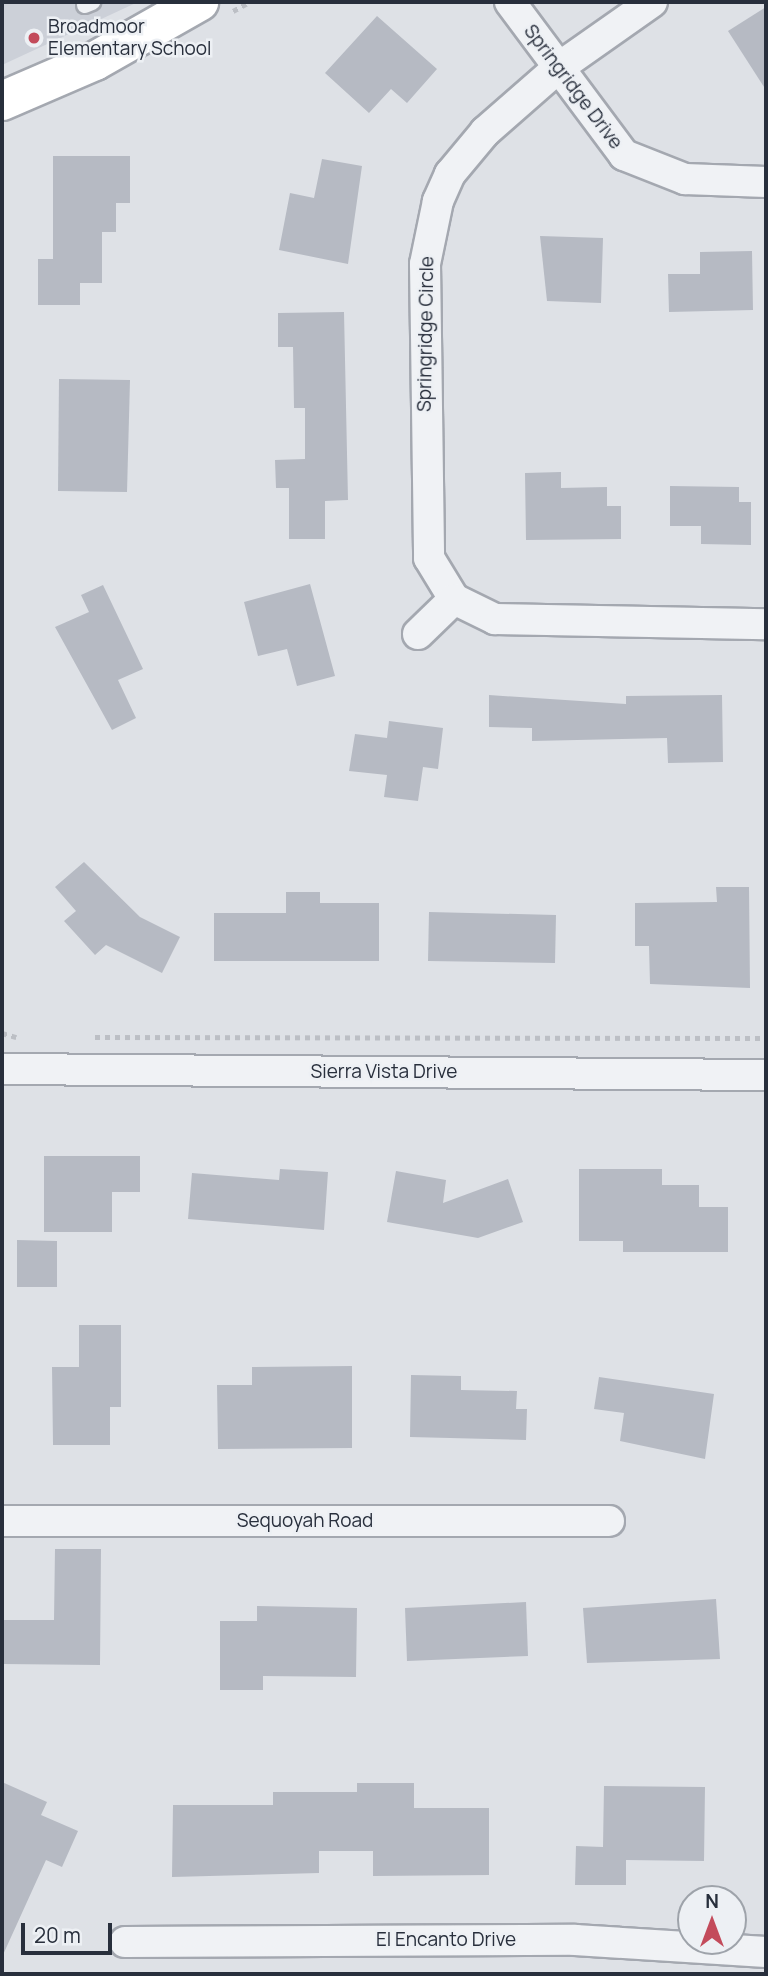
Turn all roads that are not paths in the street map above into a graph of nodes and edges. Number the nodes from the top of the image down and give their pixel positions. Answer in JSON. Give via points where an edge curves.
{"nodes":[{"id":1,"x":199,"y":2,"type":"edge"},
{"id":2,"x":510,"y":2,"type":"edge"},
{"id":3,"x":652,"y":2,"type":"edge"},
{"id":4,"x":558,"y":68,"type":"junction"},
{"id":5,"x":2,"y":101,"type":"edge"},
{"id":6,"x":766,"y":183,"type":"edge"},
{"id":7,"x":454,"y":599,"type":"junction"},
{"id":8,"x":766,"y":624,"type":"edge"},
{"id":9,"x":418,"y":634,"type":"dead end"},
{"id":10,"x":2,"y":1069,"type":"edge"},
{"id":11,"x":766,"y":1075,"type":"edge"},
{"id":12,"x":2,"y":1521,"type":"edge"},
{"id":13,"x":609,"y":1521,"type":"dead end"},
{"id":14,"x":125,"y":1942,"type":"dead end"},
{"id":15,"x":766,"y":1952,"type":"edge"}],
"edges":[{"from":1,"to":5,"type":"street","via":[[94,61]]},
{"from":2,"to":4,"type":"street","name":"Springridge Drive"},
{"from":3,"to":4,"type":"street","name":"Springridge Circle"},
{"from":4,"to":6,"type":"street","name":"Springridge Drive","via":[[605,135],[642,166],[685,179]]},
{"from":4,"to":7,"type":"street","name":"Springridge Circle","via":[[465,153],[450,174],[429,232],[425,529],[429,558]]},
{"from":7,"to":8,"type":"street","via":[[495,619],[517,622]]},
{"from":7,"to":9,"type":"street"},
{"from":10,"to":11,"type":"street","name":"Sierra Vista Drive"},
{"from":12,"to":13,"type":"street","name":"Sequoyah Road"},
{"from":14,"to":15,"type":"street","name":"El Encanto Drive","via":[[575,1940]]}]}
